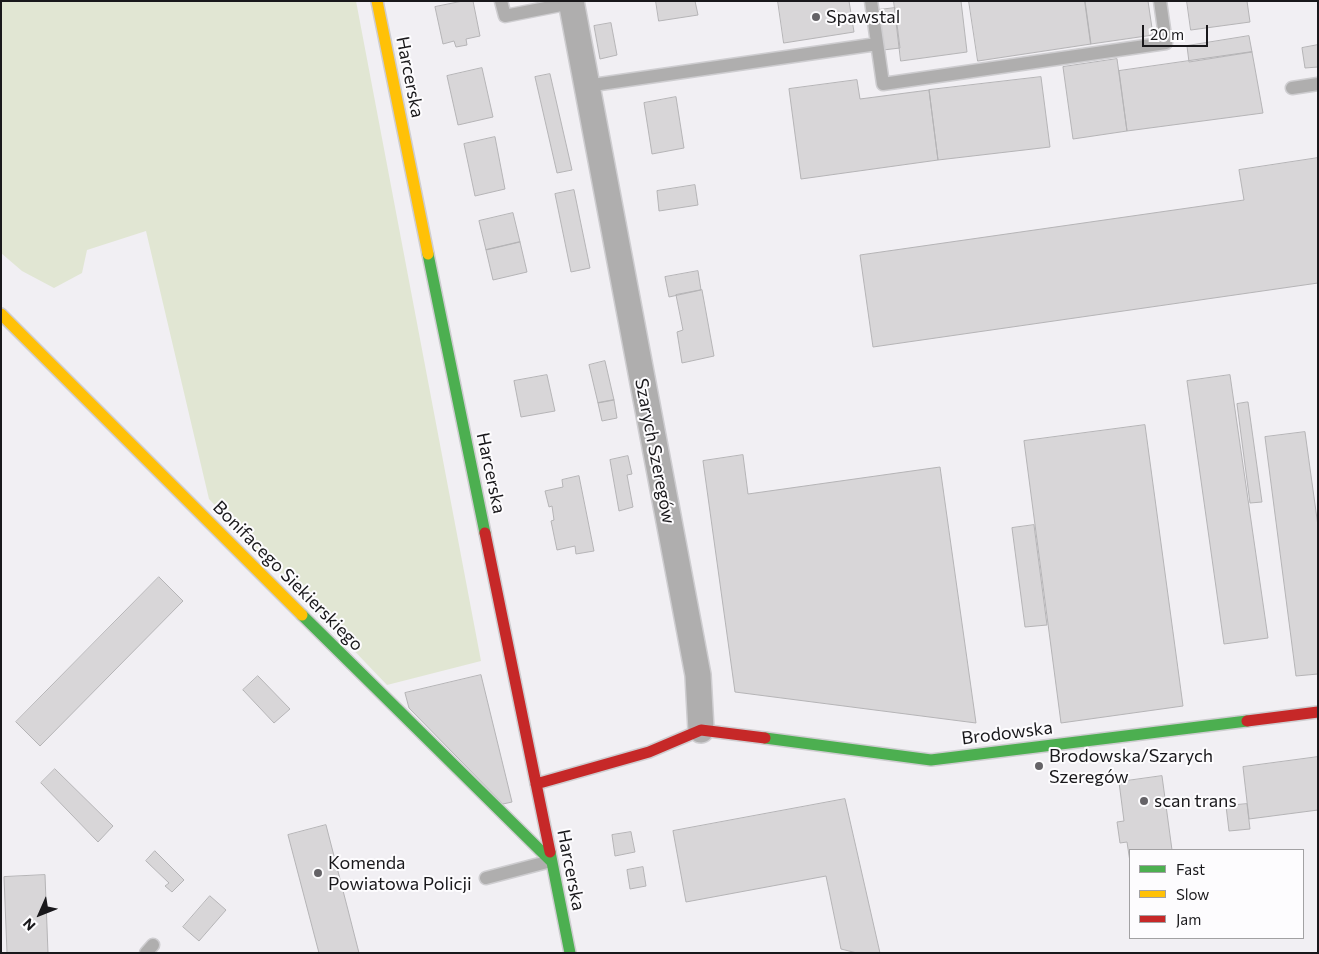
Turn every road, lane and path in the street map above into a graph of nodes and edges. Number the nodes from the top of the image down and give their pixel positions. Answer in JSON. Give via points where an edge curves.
{"nodes":[{"id":1,"x":377,"y":1,"type":"edge"},
{"id":2,"x":501,"y":1,"type":"edge"},
{"id":3,"x":871,"y":1,"type":"edge"},
{"id":4,"x":1160,"y":1,"type":"edge"},
{"id":5,"x":571,"y":2,"type":"edge"},
{"id":6,"x":877,"y":44,"type":"junction"},
{"id":7,"x":1318,"y":84,"type":"edge"},
{"id":8,"x":586,"y":86,"type":"junction"},
{"id":9,"x":1292,"y":88,"type":"dead end"},
{"id":10,"x":1,"y":314,"type":"edge"},
{"id":11,"x":1318,"y":712,"type":"edge"},
{"id":12,"x":701,"y":730,"type":"junction"},
{"id":13,"x":536,"y":784,"type":"junction"},
{"id":14,"x":551,"y":861,"type":"junction"},
{"id":15,"x":486,"y":878,"type":"dead end"},
{"id":16,"x":570,"y":953,"type":"edge"}],
"edges":[{"from":1,"to":13,"type":"street","name":"Harcerska"},
{"from":2,"to":5,"type":"lane","via":[[505,16]]},
{"from":3,"to":6,"type":"lane"},
{"from":4,"to":6,"type":"lane","via":[[1166,43],[883,84]]},
{"from":5,"to":8,"type":"street","name":"Szarych Szeregów"},
{"from":6,"to":8,"type":"lane"},
{"from":7,"to":9,"type":"lane"},
{"from":8,"to":12,"type":"street","name":"Szarych Szeregów","via":[[698,675]]},
{"from":10,"to":14,"type":"street","name":"Bonifacego Siekierskiego"},
{"from":11,"to":12,"type":"street","name":"Brodowska","via":[[931,760]]},
{"from":12,"to":13,"type":"street","via":[[649,752]]},
{"from":13,"to":14,"type":"street","name":"Harcerska"},
{"from":14,"to":15,"type":"lane"},
{"from":14,"to":16,"type":"street","name":"Harcerska"}]}
